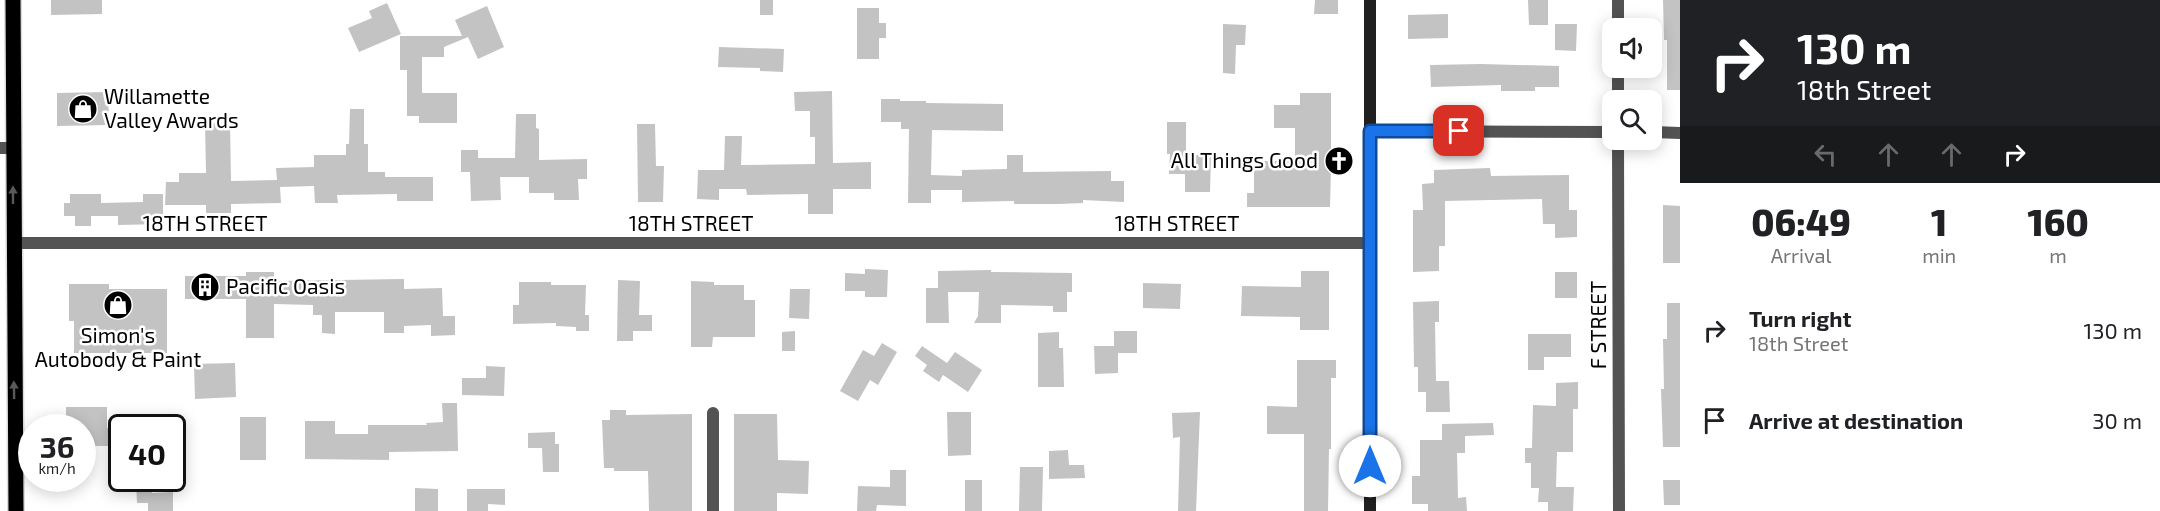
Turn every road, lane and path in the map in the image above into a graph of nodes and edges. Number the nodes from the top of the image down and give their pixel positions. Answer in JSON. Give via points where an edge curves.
{"nodes":[{"id":1,"x":13,"y":0,"type":"edge"},
{"id":2,"x":1370,"y":0,"type":"edge"},
{"id":3,"x":1618,"y":0,"type":"edge"},
{"id":4,"x":1618,"y":18,"type":"edge"},
{"id":5,"x":1370,"y":131,"type":"junction"},
{"id":6,"x":1602,"y":132,"type":"edge"},
{"id":7,"x":1662,"y":132,"type":"edge"},
{"id":8,"x":1680,"y":133,"type":"edge"},
{"id":9,"x":6,"y":148,"type":"edge"},
{"id":10,"x":1618,"y":150,"type":"edge"},
{"id":11,"x":13,"y":243,"type":"junction"},
{"id":12,"x":1370,"y":243,"type":"junction"},
{"id":13,"x":713,"y":413,"type":"dead end"},
{"id":14,"x":16,"y":511,"type":"edge"},
{"id":15,"x":713,"y":511,"type":"edge"},
{"id":16,"x":1370,"y":511,"type":"edge"},
{"id":17,"x":1619,"y":511,"type":"edge"}],
"edges":[{"from":1,"to":9,"type":"main road"},
{"from":2,"to":5,"type":"street"},
{"from":3,"to":4,"type":"street"},
{"from":5,"to":6,"type":"street"},
{"from":5,"to":12,"type":"street"},
{"from":7,"to":8,"type":"street"},
{"from":11,"to":9,"type":"main road","one_way":true},
{"from":10,"to":17,"type":"street","name":"F STREET"},
{"from":11,"to":12,"type":"street","name":"18TH STREET"},
{"from":14,"to":11,"type":"main road","one_way":true},
{"from":12,"to":16,"type":"street"},
{"from":13,"to":15,"type":"street"}]}
